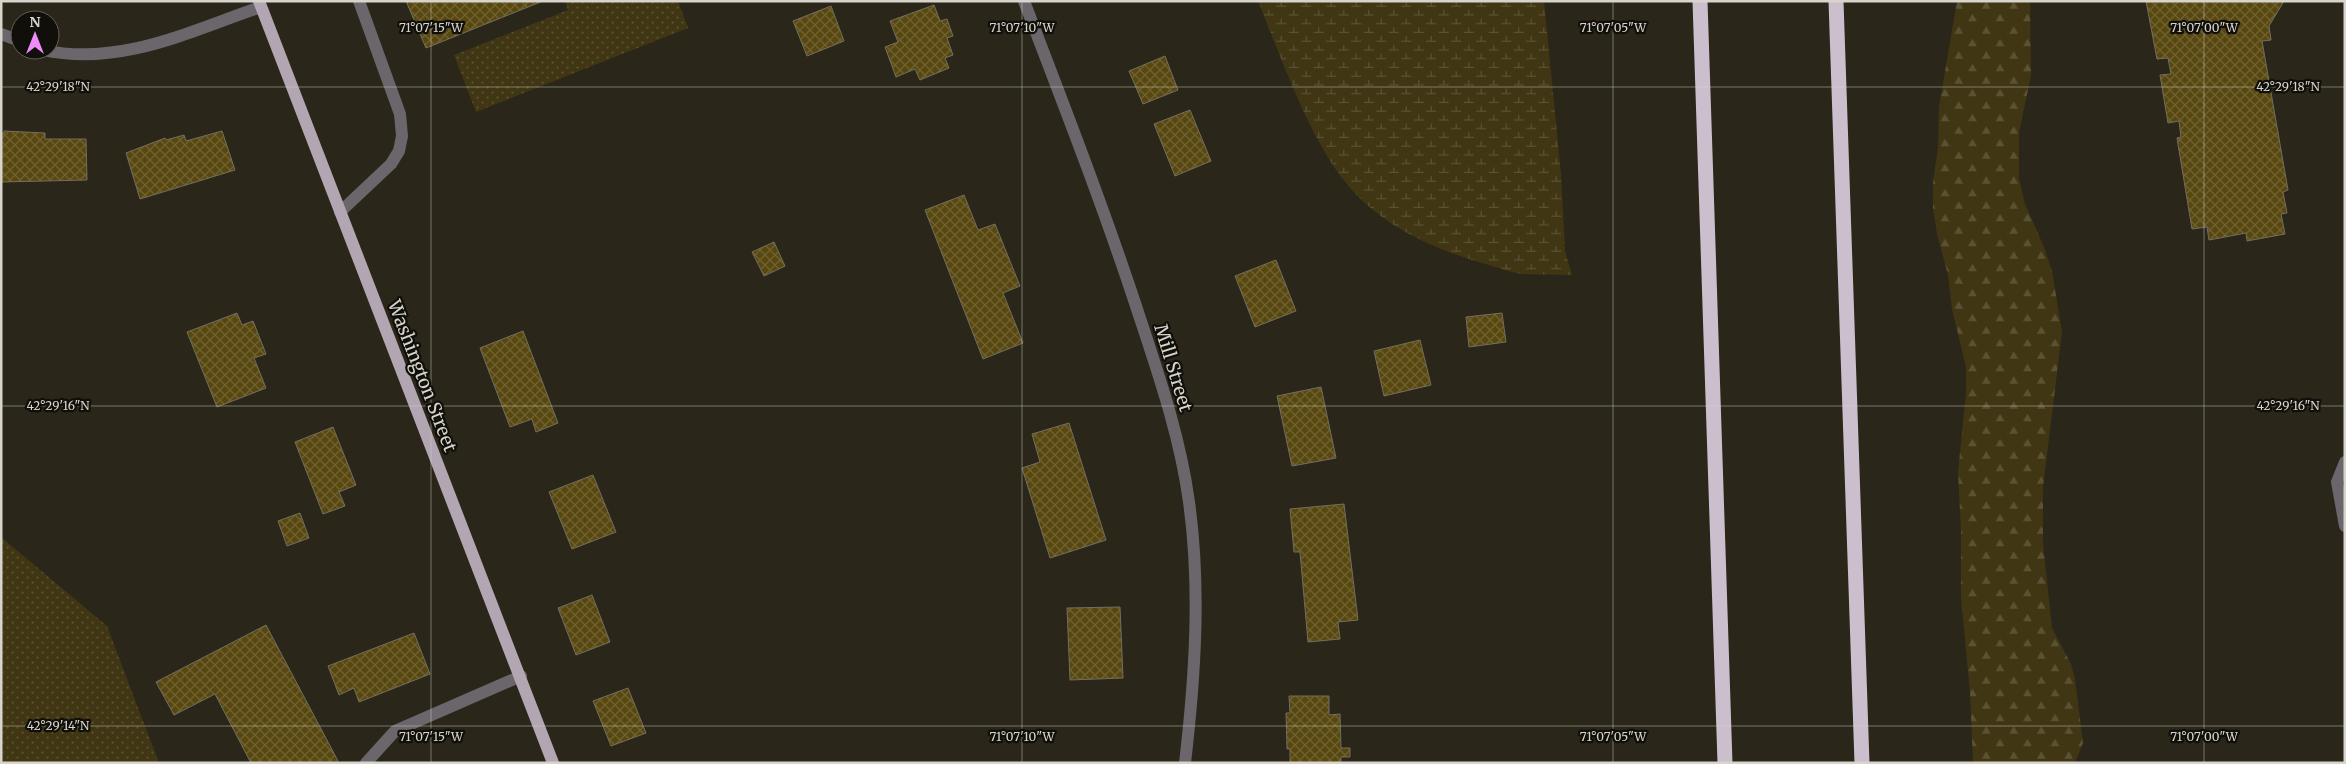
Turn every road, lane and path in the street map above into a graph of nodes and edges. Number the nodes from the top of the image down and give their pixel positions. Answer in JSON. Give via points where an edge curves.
{"nodes":[{"id":1,"x":359,"y":1,"type":"edge"},
{"id":2,"x":1024,"y":1,"type":"edge"},
{"id":3,"x":1700,"y":1,"type":"edge"},
{"id":4,"x":1836,"y":1,"type":"edge"},
{"id":5,"x":260,"y":4,"type":"edge"},
{"id":6,"x":60,"y":53,"type":"edge"},
{"id":7,"x":340,"y":212,"type":"junction"},
{"id":8,"x":2345,"y":462,"type":"edge"},
{"id":9,"x":2345,"y":526,"type":"edge"},
{"id":10,"x":521,"y":676,"type":"junction"},
{"id":11,"x":366,"y":763,"type":"edge"},
{"id":12,"x":553,"y":763,"type":"edge"},
{"id":13,"x":1185,"y":763,"type":"edge"},
{"id":14,"x":1725,"y":763,"type":"edge"},
{"id":15,"x":1862,"y":763,"type":"edge"}],
"edges":[{"from":1,"to":7,"type":"street","via":[[400,114],[402,136],[399,151],[391,164]]},
{"from":2,"to":13,"type":"street","name":"Mill Street","via":[[1100,197],[1153,356],[1183,468],[1192,524],[1194,573],[1192,695]]},
{"from":3,"to":14,"type":"highway"},
{"from":4,"to":15,"type":"highway"},
{"from":5,"to":6,"type":"street","via":[[126,52],[76,56]]},
{"from":5,"to":7,"type":"main road","name":"Washington Street"},
{"from":7,"to":10,"type":"main road","name":"Washington Street"},
{"from":8,"to":9,"type":"street","via":[[2339,473],[2337,491]]},
{"from":10,"to":11,"type":"street","via":[[395,731]]},
{"from":10,"to":12,"type":"main road","name":"Washington Street"}]}
